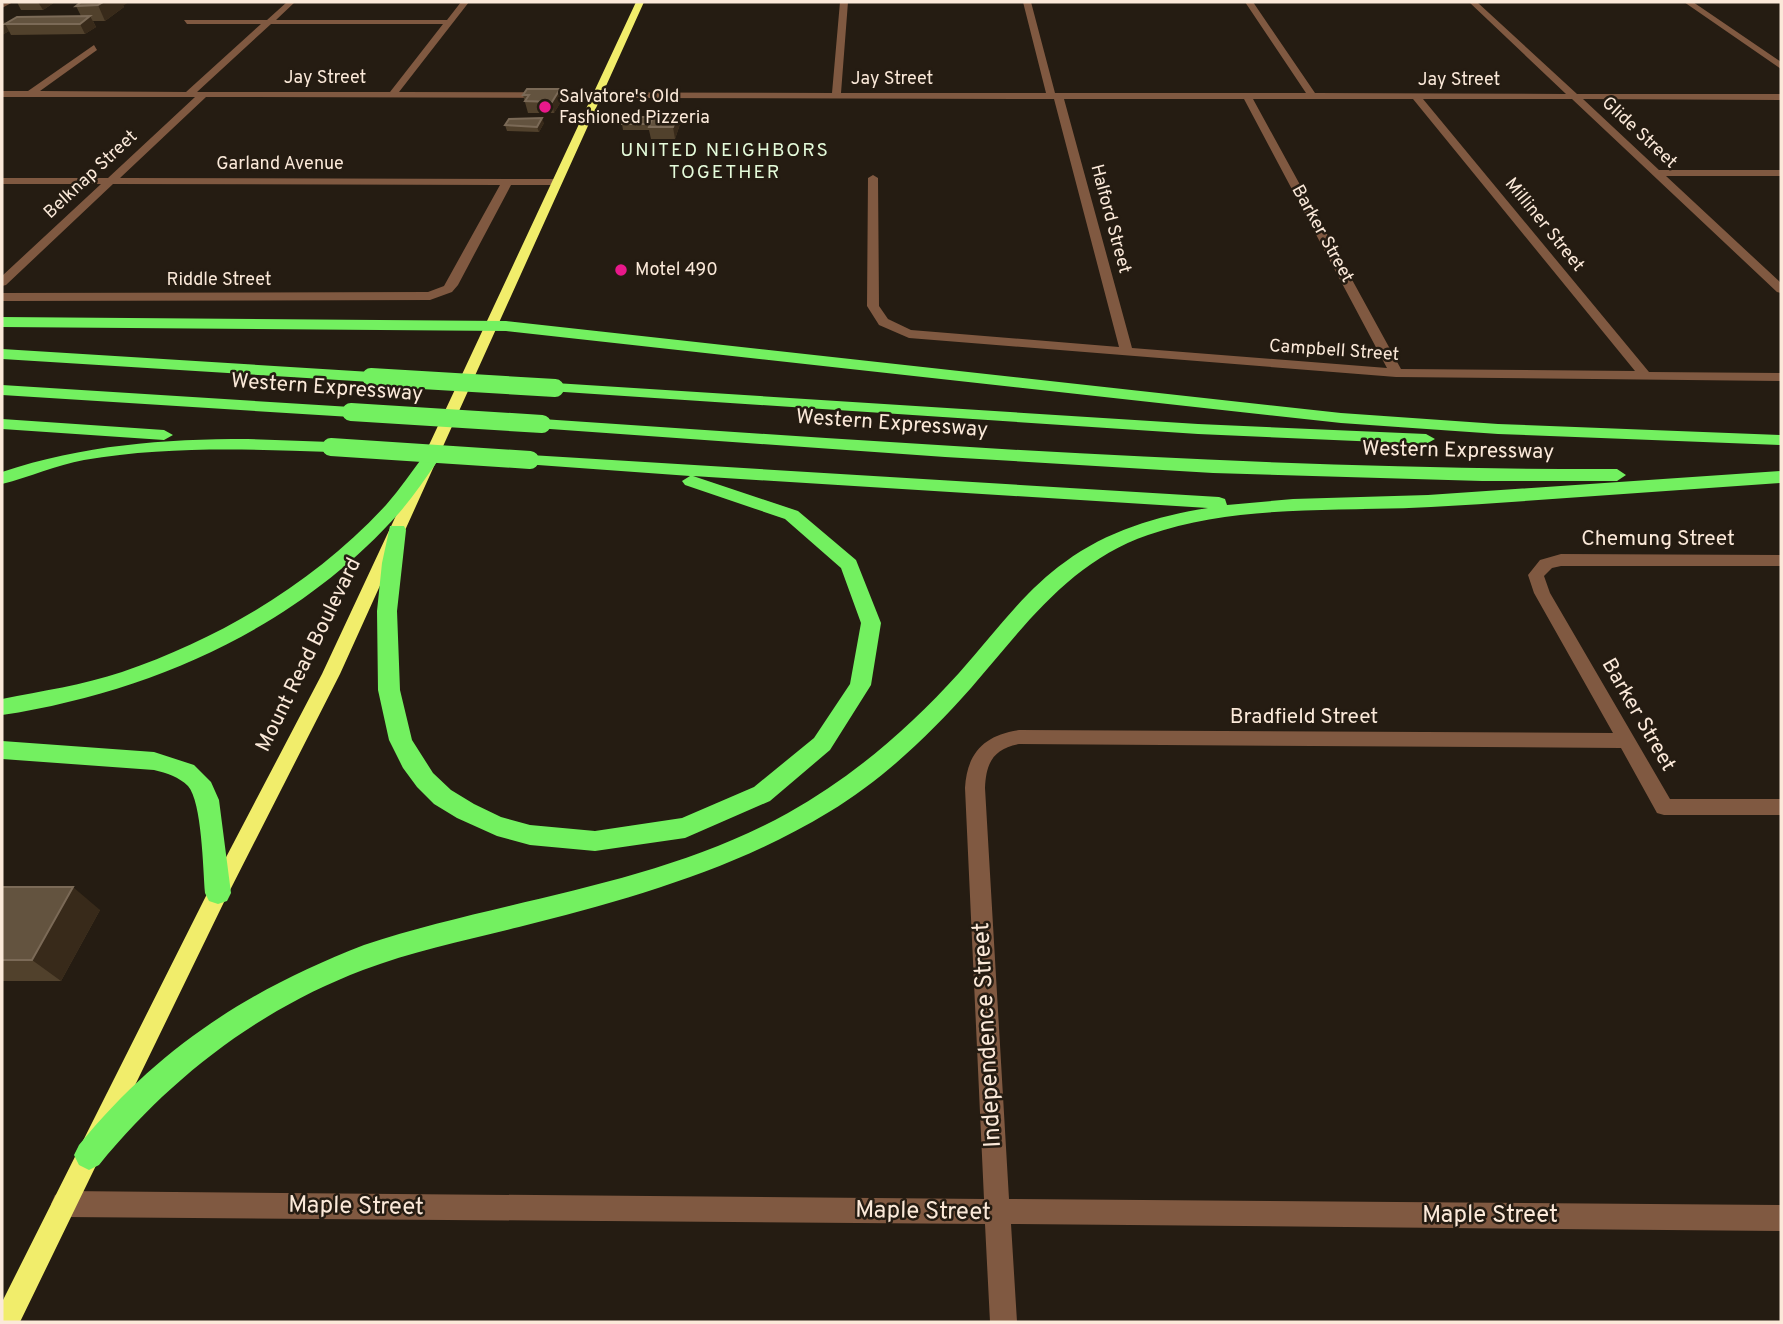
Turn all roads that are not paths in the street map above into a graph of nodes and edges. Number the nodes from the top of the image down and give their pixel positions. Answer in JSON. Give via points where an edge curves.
{"nodes":[{"id":1,"x":9,"y":2,"type":"edge"},
{"id":2,"x":291,"y":2,"type":"edge"},
{"id":3,"x":465,"y":2,"type":"edge"},
{"id":4,"x":640,"y":2,"type":"edge"},
{"id":5,"x":844,"y":2,"type":"edge"},
{"id":6,"x":1027,"y":2,"type":"edge"},
{"id":7,"x":1249,"y":2,"type":"edge"},
{"id":8,"x":1473,"y":2,"type":"edge"},
{"id":9,"x":1688,"y":2,"type":"edge"},
{"id":10,"x":2,"y":6,"type":"edge"},
{"id":11,"x":187,"y":22,"type":"dead end"},
{"id":12,"x":268,"y":22,"type":"junction"},
{"id":13,"x":449,"y":22,"type":"junction"},
{"id":14,"x":94,"y":48,"type":"dead end"},
{"id":15,"x":1781,"y":65,"type":"edge"},
{"id":16,"x":2,"y":94,"type":"edge"},
{"id":17,"x":30,"y":94,"type":"junction"},
{"id":18,"x":189,"y":94,"type":"junction"},
{"id":19,"x":204,"y":94,"type":"junction"},
{"id":20,"x":393,"y":94,"type":"junction"},
{"id":21,"x":597,"y":94,"type":"junction"},
{"id":22,"x":836,"y":95,"type":"junction"},
{"id":23,"x":1054,"y":95,"type":"junction"},
{"id":24,"x":1247,"y":96,"type":"junction"},
{"id":25,"x":1312,"y":96,"type":"junction"},
{"id":26,"x":1415,"y":96,"type":"junction"},
{"id":27,"x":1575,"y":96,"type":"junction"},
{"id":28,"x":1781,"y":97,"type":"edge"},
{"id":29,"x":1656,"y":173,"type":"junction"},
{"id":30,"x":1781,"y":173,"type":"edge"},
{"id":31,"x":873,"y":178,"type":"dead end"},
{"id":32,"x":2,"y":181,"type":"edge"},
{"id":33,"x":108,"y":181,"type":"junction"},
{"id":34,"x":507,"y":182,"type":"junction"},
{"id":35,"x":557,"y":182,"type":"junction"},
{"id":36,"x":1762,"y":271,"type":"junction"},
{"id":37,"x":1781,"y":271,"type":"edge"},
{"id":38,"x":2,"y":282,"type":"edge"},
{"id":39,"x":1781,"y":289,"type":"edge"},
{"id":40,"x":2,"y":297,"type":"edge"},
{"id":41,"x":2,"y":322,"type":"edge"},
{"id":42,"x":492,"y":326,"type":"junction"},
{"id":43,"x":1126,"y":353,"type":"junction"},
{"id":44,"x":2,"y":354,"type":"edge"},
{"id":45,"x":1396,"y":373,"type":"junction"},
{"id":46,"x":1646,"y":376,"type":"junction"},
{"id":47,"x":1781,"y":377,"type":"edge"},
{"id":48,"x":2,"y":390,"type":"edge"},
{"id":49,"x":2,"y":424,"type":"edge"},
{"id":50,"x":1781,"y":440,"type":"edge"},
{"id":51,"x":331,"y":447,"type":"junction"},
{"id":52,"x":431,"y":458,"type":"junction"},
{"id":53,"x":530,"y":460,"type":"junction"},
{"id":54,"x":1781,"y":475,"type":"edge"},
{"id":55,"x":2,"y":478,"type":"edge"},
{"id":56,"x":1307,"y":505,"type":"junction"},
{"id":57,"x":397,"y":530,"type":"junction"},
{"id":58,"x":1781,"y":560,"type":"edge"},
{"id":59,"x":1537,"y":571,"type":"joint"},
{"id":60,"x":2,"y":707,"type":"edge"},
{"id":61,"x":1627,"y":741,"type":"junction"},
{"id":62,"x":984,"y":750,"type":"joint"},
{"id":63,"x":2,"y":751,"type":"edge"},
{"id":64,"x":1781,"y":807,"type":"edge"},
{"id":65,"x":218,"y":893,"type":"junction"},
{"id":66,"x":89,"y":1155,"type":"junction"},
{"id":67,"x":64,"y":1204,"type":"junction"},
{"id":68,"x":997,"y":1212,"type":"junction"},
{"id":69,"x":1781,"y":1218,"type":"edge"},
{"id":70,"x":6,"y":1322,"type":"edge"},
{"id":71,"x":1003,"y":1322,"type":"edge"}],
"edges":[{"from":1,"to":10,"type":"street"},
{"from":2,"to":12,"type":"street"},
{"from":3,"to":13,"type":"street"},
{"from":4,"to":21,"type":"main road","name":"Mount Read Boulevard"},
{"from":5,"to":22,"type":"street"},
{"from":6,"to":23,"type":"street","name":"Halford Street"},
{"from":7,"to":25,"type":"street"},
{"from":8,"to":27,"type":"street","name":"Glide Street"},
{"from":9,"to":15,"type":"street"},
{"from":11,"to":12,"type":"street"},
{"from":12,"to":13,"type":"street"},
{"from":12,"to":18,"type":"street"},
{"from":13,"to":20,"type":"street"},
{"from":14,"to":17,"type":"street"},
{"from":16,"to":17,"type":"street","name":"Jay Street"},
{"from":17,"to":18,"type":"street","name":"Jay Street"},
{"from":18,"to":19,"type":"street","name":"Jay Street"},
{"from":19,"to":20,"type":"street","name":"Jay Street"},
{"from":19,"to":33,"type":"street","name":"Belknap Street"},
{"from":20,"to":21,"type":"street","name":"Jay Street"},
{"from":21,"to":22,"type":"street","name":"Jay Street"},
{"from":21,"to":35,"type":"main road","name":"Mount Read Boulevard"},
{"from":22,"to":23,"type":"street","name":"Jay Street"},
{"from":23,"to":24,"type":"street","name":"Jay Street"},
{"from":23,"to":43,"type":"street","name":"Halford Street"},
{"from":24,"to":25,"type":"street","name":"Jay Street"},
{"from":24,"to":45,"type":"street","name":"Barker Street"},
{"from":25,"to":26,"type":"street","name":"Jay Street"},
{"from":26,"to":27,"type":"street","name":"Jay Street"},
{"from":26,"to":46,"type":"street","name":"Milliner Street"},
{"from":27,"to":28,"type":"street","name":"Jay Street"},
{"from":27,"to":29,"type":"street","name":"Glide Street"},
{"from":29,"to":30,"type":"street"},
{"from":29,"to":36,"type":"street","name":"Glide Street"},
{"from":31,"to":43,"type":"street","name":"Campbell Street","via":[[872,300],[876,314],[888,326],[926,337]]},
{"from":32,"to":33,"type":"street","name":"Garland Avenue"},
{"from":33,"to":34,"type":"street","name":"Garland Avenue"},
{"from":33,"to":38,"type":"street","name":"Belknap Street"},
{"from":34,"to":35,"type":"street","name":"Garland Avenue"},
{"from":34,"to":40,"type":"street","name":"Riddle Street","via":[[454,282],[437,295]]},
{"from":35,"to":42,"type":"main road","name":"Mount Read Boulevard"},
{"from":36,"to":37,"type":"street"},
{"from":36,"to":39,"type":"street","name":"Glide Street"},
{"from":41,"to":42,"type":"highway"},
{"from":42,"to":50,"type":"highway","via":[[1366,420]]},
{"from":42,"to":52,"type":"main road","name":"Mount Read Boulevard"},
{"from":43,"to":45,"type":"street","name":"Campbell Street"},
{"from":44,"to":50,"type":"highway","name":"Western Expressway","bridge":true,"via":[[1366,436],[1546,442]]},
{"from":45,"to":46,"type":"street","name":"Campbell Street"},
{"from":46,"to":47,"type":"street","name":"Campbell Street"},
{"from":48,"to":54,"type":"highway","name":"Western Expressway","bridge":true,"via":[[1270,469]]},
{"from":49,"to":51,"type":"highway"},
{"from":51,"to":53,"type":"highway","bridge":true},
{"from":51,"to":55,"type":"highway","via":[[128,449],[59,460]]},
{"from":52,"to":57,"type":"main road","name":"Mount Read Boulevard"},
{"from":52,"to":60,"type":"highway","via":[[400,500],[356,544],[290,598],[229,636],[116,683]]},
{"from":53,"to":56,"type":"highway","via":[[1129,500]]},
{"from":53,"to":57,"type":"highway","via":[[667,477],[735,492],[792,514],[835,547],[865,594],[871,639],[852,705],[814,755],[751,801],[700,823],[646,837],[550,839],[473,816],[426,782],[395,727],[388,692],[386,626]]},
{"from":54,"to":56,"type":"highway","via":[[1428,501]]},
{"from":56,"to":66,"type":"highway","via":[[1245,509],[1177,521],[1096,550],[1043,592],[911,738],[815,810],[754,842],[679,872],[384,951],[301,984],[229,1027],[153,1084]]},
{"from":57,"to":65,"type":"main road","name":"Mount Read Boulevard","via":[[311,715]]},
{"from":58,"to":59,"type":"street","name":"Chemung Street","via":[[1561,560]]},
{"from":59,"to":61,"type":"street","name":"Barker Street","via":[[1538,586]]},
{"from":61,"to":62,"type":"street","name":"Bradfield Street","via":[[1019,737]]},
{"from":61,"to":64,"type":"street","name":"Barker Street","via":[[1664,807]]},
{"from":62,"to":68,"type":"street","name":"Independence Street","via":[[976,767],[975,788]]},
{"from":63,"to":65,"type":"highway","via":[[154,761],[187,772],[202,786],[210,803]]},
{"from":65,"to":66,"type":"main road","name":"Mount Read Boulevard"},
{"from":66,"to":67,"type":"main road","name":"Mount Read Boulevard"},
{"from":67,"to":68,"type":"street","name":"Maple Street"},
{"from":67,"to":70,"type":"main road","name":"Mount Read Boulevard"},
{"from":68,"to":69,"type":"street","name":"Maple Street"},
{"from":68,"to":71,"type":"street","name":"Independence Street"}]}
